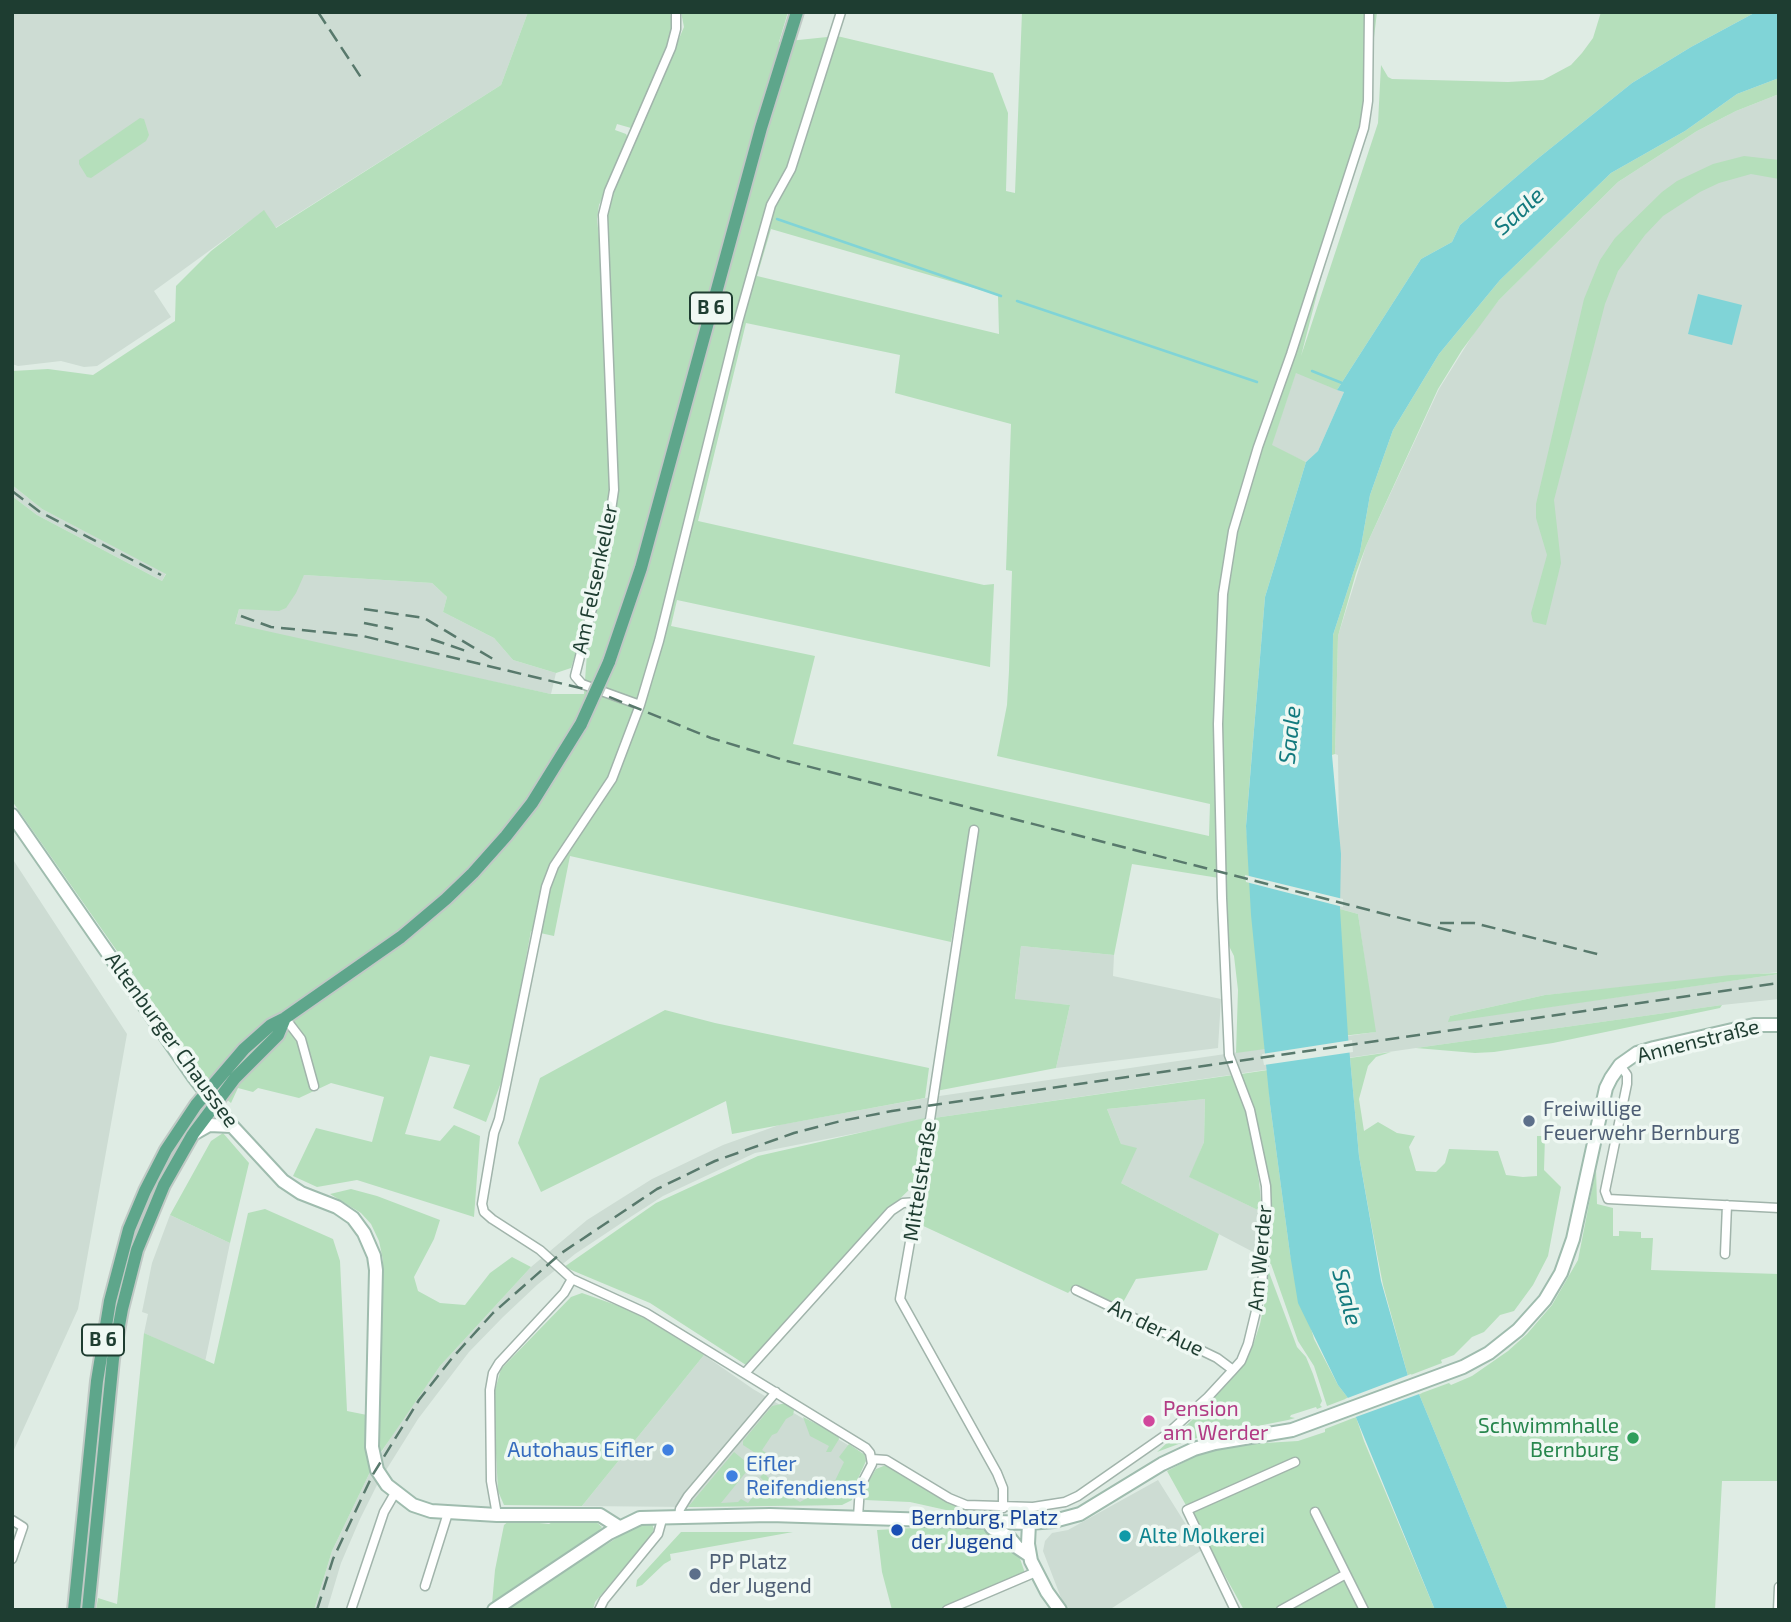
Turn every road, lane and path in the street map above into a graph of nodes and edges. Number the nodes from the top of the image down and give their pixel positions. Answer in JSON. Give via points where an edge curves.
{"nodes":[{"id":1,"x":676,"y":12,"type":"edge"},
{"id":2,"x":797,"y":12,"type":"edge"},
{"id":3,"x":841,"y":12,"type":"edge"},
{"id":4,"x":1369,"y":12,"type":"edge"},
{"id":5,"x":640,"y":705,"type":"junction"},
{"id":6,"x":12,"y":814,"type":"edge"},
{"id":7,"x":974,"y":830,"type":"dead end"},
{"id":8,"x":285,"y":1018,"type":"junction"},
{"id":9,"x":1779,"y":1025,"type":"edge"},
{"id":10,"x":1620,"y":1065,"type":"junction"},
{"id":11,"x":313,"y":1086,"type":"dead end"},
{"id":12,"x":206,"y":1093,"type":"junction"},
{"id":13,"x":215,"y":1104,"type":"junction"},
{"id":14,"x":232,"y":1126,"type":"junction"},
{"id":15,"x":193,"y":1134,"type":"junction"},
{"id":16,"x":917,"y":1202,"type":"junction"},
{"id":17,"x":1727,"y":1205,"type":"junction"},
{"id":18,"x":1779,"y":1208,"type":"edge"},
{"id":19,"x":1726,"y":1254,"type":"dead end"},
{"id":20,"x":572,"y":1279,"type":"junction"},
{"id":21,"x":1076,"y":1290,"type":"dead end"},
{"id":22,"x":1233,"y":1370,"type":"junction"},
{"id":23,"x":745,"y":1373,"type":"junction"},
{"id":24,"x":776,"y":1392,"type":"junction"},
{"id":25,"x":872,"y":1459,"type":"junction"},
{"id":26,"x":1295,"y":1462,"type":"dead end"},
{"id":27,"x":395,"y":1493,"type":"junction"},
{"id":28,"x":1003,"y":1507,"type":"junction"},
{"id":29,"x":1315,"y":1512,"type":"dead end"},
{"id":30,"x":447,"y":1513,"type":"junction"},
{"id":31,"x":497,"y":1515,"type":"junction"},
{"id":32,"x":663,"y":1516,"type":"junction"},
{"id":33,"x":679,"y":1516,"type":"junction"},
{"id":34,"x":858,"y":1517,"type":"junction"},
{"id":35,"x":12,"y":1520,"type":"edge"},
{"id":36,"x":988,"y":1522,"type":"junction"},
{"id":37,"x":1028,"y":1523,"type":"junction"},
{"id":38,"x":619,"y":1527,"type":"junction"},
{"id":39,"x":1029,"y":1555,"type":"junction"},
{"id":40,"x":12,"y":1559,"type":"edge"},
{"id":41,"x":1036,"y":1572,"type":"junction"},
{"id":42,"x":1346,"y":1574,"type":"junction"},
{"id":43,"x":425,"y":1586,"type":"dead end"},
{"id":44,"x":1779,"y":1587,"type":"edge"},
{"id":45,"x":74,"y":1610,"type":"edge"},
{"id":46,"x":88,"y":1610,"type":"edge"},
{"id":47,"x":351,"y":1610,"type":"edge"},
{"id":48,"x":494,"y":1610,"type":"edge"},
{"id":49,"x":599,"y":1610,"type":"edge"},
{"id":50,"x":947,"y":1610,"type":"edge"},
{"id":51,"x":1060,"y":1610,"type":"edge"},
{"id":52,"x":1235,"y":1610,"type":"edge"},
{"id":53,"x":1280,"y":1610,"type":"edge"},
{"id":54,"x":1364,"y":1610,"type":"edge"},
{"id":55,"x":1778,"y":1610,"type":"edge"}],
"edges":[{"from":1,"to":5,"type":"street","name":"Am Felsenkeller","via":[[671,48],[603,215],[614,491],[603,565],[575,671],[582,684]]},
{"from":2,"to":8,"type":"main road","number":"B 6","bridge":true,"via":[[641,568],[609,662],[581,724],[532,803],[459,887],[401,937]]},
{"from":3,"to":5,"type":"street","via":[[791,169],[771,205]]},
{"from":4,"to":22,"type":"street","name":"Am Werder","via":[[1364,128],[1258,447],[1233,531],[1223,594],[1220,790],[1230,1055],[1250,1110],[1266,1186],[1267,1216],[1258,1309],[1248,1344]]},
{"from":5,"to":20,"type":"street","via":[[612,779],[554,866],[546,887],[482,1195],[484,1212],[540,1250]]},
{"from":6,"to":12,"type":"main road","name":"Altenburger Chaussee"},
{"from":7,"to":16,"type":"street","name":"Mittelstraße"},
{"from":8,"to":11,"type":"street","via":[[300,1039]]},
{"from":8,"to":12,"type":"main road","number":"B 6","via":[[244,1049]]},
{"from":8,"to":13,"type":"main road","number":"B 6","via":[[278,1035]]},
{"from":9,"to":10,"type":"main road","name":"Annenstraße","via":[[1754,1025],[1654,1048]]},
{"from":10,"to":17,"type":"street","name":"Annenstraße","via":[[1627,1084],[1605,1191],[1608,1199]]},
{"from":10,"to":37,"type":"main road","name":"Annenstraße","via":[[1606,1088],[1573,1239],[1554,1286],[1511,1337],[1475,1362],[1446,1374],[1292,1430],[1194,1449],[1080,1514]]},
{"from":12,"to":13,"type":"main road","name":"Altenburger Chaussee"},
{"from":12,"to":45,"type":"main road","number":"B 6","via":[[155,1169],[118,1265],[99,1371]]},
{"from":13,"to":14,"type":"main road","name":"Altenburger Chaussee"},
{"from":13,"to":15,"type":"main road","number":"B 6"},
{"from":14,"to":15,"type":"main road","via":[[209,1125]]},
{"from":14,"to":27,"type":"main road","name":"Altenburger Chaussee","via":[[283,1181],[348,1214],[370,1245],[376,1270],[372,1447],[377,1470]]},
{"from":15,"to":46,"type":"main road","number":"B 6","via":[[149,1219],[122,1309]]},
{"from":16,"to":23,"type":"street","via":[[903,1203],[891,1211]]},
{"from":16,"to":28,"type":"street","name":"Mittelstraße","via":[[900,1299],[997,1473]]},
{"from":17,"to":18,"type":"street"},
{"from":17,"to":19,"type":"street"},
{"from":20,"to":23,"type":"street","via":[[637,1308]]},
{"from":20,"to":31,"type":"street","via":[[493,1373],[491,1481]]},
{"from":21,"to":22,"type":"street","name":"An der Aue"},
{"from":22,"to":28,"type":"street","name":"Am Werder","via":[[1167,1434],[1078,1496],[1042,1507]]},
{"from":23,"to":24,"type":"street"},
{"from":24,"to":25,"type":"street","via":[[866,1448]]},
{"from":24,"to":33,"type":"street","via":[[688,1496]]},
{"from":25,"to":28,"type":"street","name":"Am Werder","via":[[886,1460],[966,1505]]},
{"from":25,"to":34,"type":"street","via":[[859,1490]]},
{"from":26,"to":52,"type":"street","via":[[1187,1510]]},
{"from":27,"to":30,"type":"main road","name":"Altenburger Chaussee","via":[[419,1508]]},
{"from":27,"to":47,"type":"street","via":[[384,1512]]},
{"from":29,"to":42,"type":"street"},
{"from":30,"to":31,"type":"main road","name":"Altenburger Chaussee"},
{"from":30,"to":43,"type":"street"},
{"from":31,"to":38,"type":"main road","name":"Altenburger Chaussee","via":[[600,1515]]},
{"from":32,"to":33,"type":"main road"},
{"from":32,"to":38,"type":"main road","via":[[640,1518]]},
{"from":32,"to":49,"type":"street","via":[[658,1534]]},
{"from":33,"to":34,"type":"main road"},
{"from":34,"to":36,"type":"main road"},
{"from":35,"to":40,"type":"street","via":[[23,1527]]},
{"from":36,"to":37,"type":"main road"},
{"from":36,"to":39,"type":"main road"},
{"from":37,"to":39,"type":"main road"},
{"from":38,"to":48,"type":"main road"},
{"from":39,"to":41,"type":"main road"},
{"from":41,"to":50,"type":"street"},
{"from":41,"to":51,"type":"main road"},
{"from":42,"to":53,"type":"street"},
{"from":42,"to":54,"type":"street"},
{"from":44,"to":55,"type":"street"}]}
